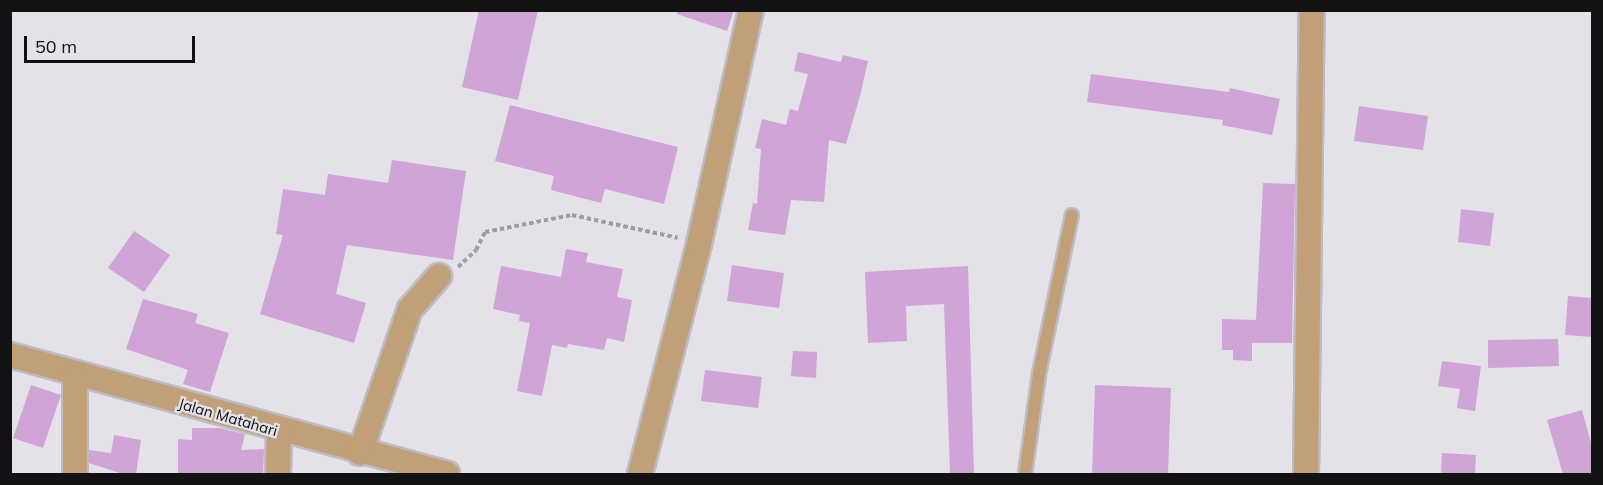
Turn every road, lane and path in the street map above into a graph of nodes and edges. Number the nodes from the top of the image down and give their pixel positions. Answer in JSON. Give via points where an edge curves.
{"nodes":[{"id":1,"x":751,"y":10,"type":"edge"},
{"id":2,"x":1312,"y":10,"type":"edge"},
{"id":3,"x":1072,"y":215,"type":"dead end"},
{"id":4,"x":699,"y":244,"type":"junction"},
{"id":5,"x":439,"y":276,"type":"joint"},
{"id":6,"x":10,"y":355,"type":"edge"},
{"id":7,"x":75,"y":375,"type":"junction"},
{"id":8,"x":279,"y":431,"type":"junction"},
{"id":9,"x":360,"y":453,"type":"junction"},
{"id":10,"x":412,"y":469,"type":"edge"},
{"id":11,"x":75,"y":474,"type":"edge"},
{"id":12,"x":278,"y":474,"type":"edge"},
{"id":13,"x":447,"y":474,"type":"edge"},
{"id":14,"x":640,"y":474,"type":"edge"},
{"id":15,"x":1025,"y":474,"type":"edge"},
{"id":16,"x":1306,"y":474,"type":"edge"}],
"edges":[{"from":1,"to":4,"type":"street"},
{"from":2,"to":16,"type":"street"},
{"from":3,"to":15,"type":"lane","via":[[1039,374]]},
{"from":4,"to":5,"type":"path","via":[[572,215],[485,232],[471,257]]},
{"from":4,"to":14,"type":"street"},
{"from":5,"to":9,"type":"street","via":[[410,309]]},
{"from":6,"to":7,"type":"street","name":"Jalan Matahari"},
{"from":7,"to":8,"type":"street","name":"Jalan Matahari"},
{"from":7,"to":11,"type":"street"},
{"from":8,"to":9,"type":"street","name":"Jalan Matahari"},
{"from":8,"to":12,"type":"street"},
{"from":9,"to":10,"type":"street","name":"Jalan Matahari"},
{"from":10,"to":13,"type":"street","name":"Jalan Matahari"}]}
